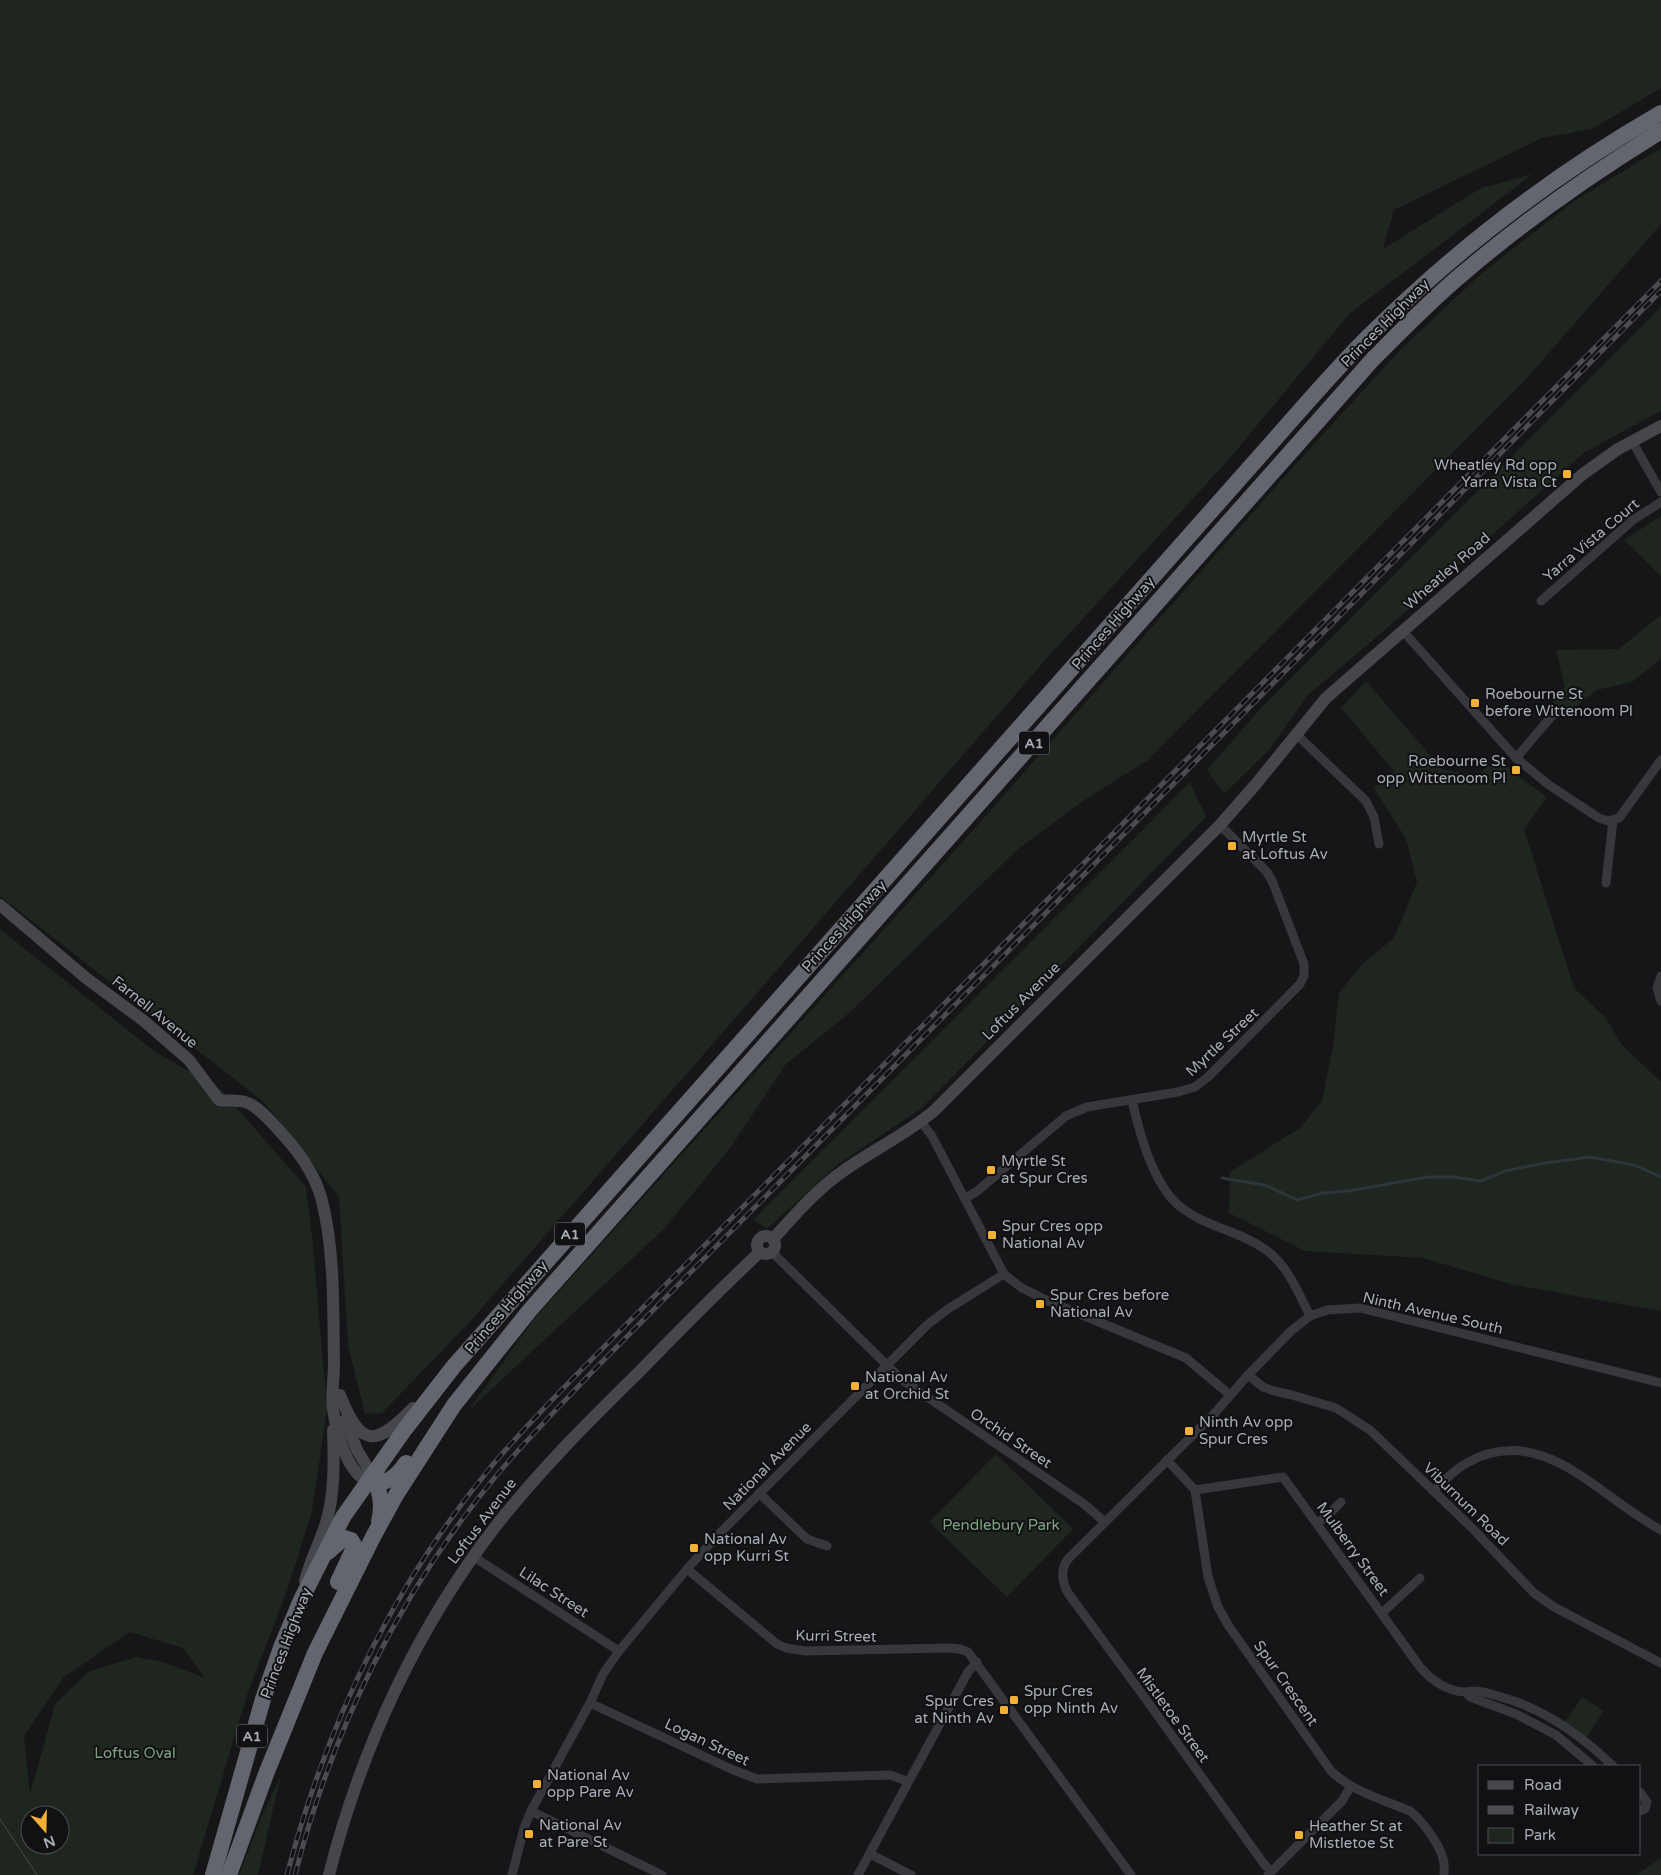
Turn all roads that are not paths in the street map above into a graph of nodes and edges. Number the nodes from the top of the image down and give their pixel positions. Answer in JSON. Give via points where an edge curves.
{"nodes":[{"id":1,"x":1661,"y":113,"type":"edge"},
{"id":2,"x":1661,"y":131,"type":"edge"},
{"id":3,"x":1661,"y":426,"type":"edge"},
{"id":4,"x":1632,"y":441,"type":"junction"},
{"id":5,"x":1661,"y":492,"type":"edge"},
{"id":6,"x":1661,"y":502,"type":"edge"},
{"id":7,"x":1541,"y":601,"type":"dead end"},
{"id":8,"x":1403,"y":631,"type":"junction"},
{"id":9,"x":1556,"y":711,"type":"dead end"},
{"id":10,"x":1296,"y":734,"type":"junction"},
{"id":11,"x":1516,"y":758,"type":"junction"},
{"id":12,"x":1661,"y":760,"type":"edge"},
{"id":13,"x":1273,"y":763,"type":"joint"},
{"id":14,"x":1613,"y":820,"type":"junction"},
{"id":15,"x":1220,"y":825,"type":"junction"},
{"id":16,"x":1379,"y":844,"type":"dead end"},
{"id":17,"x":1606,"y":883,"type":"dead end"},
{"id":18,"x":0,"y":905,"type":"edge"},
{"id":19,"x":1661,"y":976,"type":"edge"},
{"id":20,"x":1661,"y":1001,"type":"edge"},
{"id":21,"x":1132,"y":1100,"type":"junction"},
{"id":22,"x":922,"y":1122,"type":"junction"},
{"id":23,"x":965,"y":1198,"type":"junction"},
{"id":24,"x":766,"y":1252,"type":"junction"},
{"id":25,"x":1004,"y":1274,"type":"junction"},
{"id":26,"x":1310,"y":1316,"type":"junction"},
{"id":27,"x":334,"y":1366,"type":"junction"},
{"id":28,"x":454,"y":1366,"type":"junction"},
{"id":29,"x":886,"y":1366,"type":"junction"},
{"id":30,"x":1248,"y":1375,"type":"junction"},
{"id":31,"x":1661,"y":1383,"type":"edge"},
{"id":32,"x":340,"y":1394,"type":"junction"},
{"id":33,"x":1230,"y":1395,"type":"junction"},
{"id":34,"x":454,"y":1405,"type":"junction"},
{"id":35,"x":333,"y":1406,"type":"junction"},
{"id":36,"x":1168,"y":1460,"type":"junction"},
{"id":37,"x":372,"y":1480,"type":"junction"},
{"id":38,"x":1194,"y":1490,"type":"junction"},
{"id":39,"x":1433,"y":1490,"type":"junction"},
{"id":40,"x":759,"y":1493,"type":"junction"},
{"id":41,"x":1341,"y":1502,"type":"dead end"},
{"id":42,"x":1105,"y":1522,"type":"junction"},
{"id":43,"x":1317,"y":1523,"type":"junction"},
{"id":44,"x":1661,"y":1530,"type":"edge"},
{"id":45,"x":374,"y":1535,"type":"junction"},
{"id":46,"x":827,"y":1546,"type":"dead end"},
{"id":47,"x":474,"y":1557,"type":"junction"},
{"id":48,"x":321,"y":1559,"type":"junction"},
{"id":49,"x":687,"y":1569,"type":"junction"},
{"id":50,"x":1062,"y":1570,"type":"joint"},
{"id":51,"x":1420,"y":1578,"type":"dead end"},
{"id":52,"x":301,"y":1600,"type":"junction"},
{"id":53,"x":1382,"y":1613,"type":"junction"},
{"id":54,"x":619,"y":1651,"type":"junction"},
{"id":55,"x":315,"y":1652,"type":"junction"},
{"id":56,"x":977,"y":1662,"type":"junction"},
{"id":57,"x":1661,"y":1664,"type":"edge"},
{"id":58,"x":1466,"y":1692,"type":"junction"},
{"id":59,"x":590,"y":1703,"type":"junction"},
{"id":60,"x":1592,"y":1765,"type":"edge"},
{"id":61,"x":1612,"y":1765,"type":"edge"},
{"id":62,"x":908,"y":1781,"type":"junction"},
{"id":63,"x":1351,"y":1786,"type":"junction"},
{"id":64,"x":1641,"y":1793,"type":"edge"},
{"id":65,"x":531,"y":1811,"type":"junction"},
{"id":66,"x":1641,"y":1811,"type":"edge"},
{"id":67,"x":870,"y":1854,"type":"junction"},
{"id":68,"x":1270,"y":1873,"type":"edge"},
{"id":69,"x":213,"y":1875,"type":"edge"},
{"id":70,"x":229,"y":1875,"type":"edge"},
{"id":71,"x":328,"y":1875,"type":"edge"},
{"id":72,"x":512,"y":1875,"type":"edge"},
{"id":73,"x":662,"y":1875,"type":"edge"},
{"id":74,"x":858,"y":1875,"type":"edge"},
{"id":75,"x":911,"y":1875,"type":"edge"},
{"id":76,"x":1131,"y":1875,"type":"edge"},
{"id":77,"x":1444,"y":1875,"type":"edge"}],
"edges":[{"from":1,"to":28,"type":"highway","name":"Princes Highway","number":"A1","via":[[1577,164],[1487,230],[1370,335]]},
{"from":2,"to":34,"type":"highway","name":"Princes Highway","number":"A1","via":[[1581,182],[1505,238],[1460,276],[1374,359],[530,1310]]},
{"from":3,"to":4,"type":"street","name":"Wheatley Road"},
{"from":4,"to":5,"type":"street"},
{"from":4,"to":8,"type":"street","name":"Wheatley Road","via":[[1583,474]]},
{"from":6,"to":7,"type":"street","name":"Yarra Vista Court","via":[[1633,520]]},
{"from":8,"to":10,"type":"street","name":"Wheatley Road","via":[[1326,698]]},
{"from":8,"to":11,"type":"street"},
{"from":9,"to":11,"type":"street"},
{"from":10,"to":13,"type":"street","name":"Wheatley Road"},
{"from":10,"to":16,"type":"street","via":[[1366,801],[1374,817]]},
{"from":11,"to":14,"type":"street","via":[[1549,785],[1599,818]]},
{"from":12,"to":14,"type":"street","via":[[1628,807]]},
{"from":13,"to":15,"type":"street","name":"Loftus Avenue"},
{"from":14,"to":17,"type":"street"},
{"from":15,"to":21,"type":"street","name":"Myrtle Street","via":[[1267,872],[1304,964],[1304,976],[1297,988],[1196,1087]]},
{"from":15,"to":22,"type":"street","name":"Loftus Avenue"},
{"from":18,"to":27,"type":"street","name":"Farnell Avenue","via":[[189,1060],[218,1100],[247,1102],[267,1118],[306,1163],[316,1181],[328,1231]]},
{"from":19,"to":20,"type":"street","via":[[1657,988]]},
{"from":21,"to":23,"type":"street","name":"Myrtle Street","via":[[1087,1107],[1066,1116]]},
{"from":21,"to":26,"type":"street","via":[[1152,1165],[1176,1203],[1198,1219],[1266,1250],[1290,1276]]},
{"from":22,"to":23,"type":"street"},
{"from":22,"to":24,"type":"street","name":"Loftus Avenue","via":[[840,1173],[804,1205],[773,1239],[775,1247]]},
{"from":23,"to":25,"type":"street"},
{"from":24,"to":29,"type":"street","name":"Orchid Street"},
{"from":24,"to":47,"type":"street","name":"Loftus Avenue","via":[[727,1282],[575,1434],[499,1522]]},
{"from":25,"to":29,"type":"street","name":"National Avenue","via":[[926,1325]]},
{"from":25,"to":33,"type":"street","via":[[1029,1292],[1186,1358]]},
{"from":26,"to":30,"type":"street","name":"Ninth Avenue South"},
{"from":26,"to":31,"type":"street","name":"Ninth Avenue South","via":[[1327,1310],[1360,1308]]},
{"from":27,"to":32,"type":"street","name":"Farnell Avenue"},
{"from":27,"to":35,"type":"street","name":"Farnell Avenue"},
{"from":28,"to":32,"type":"street","via":[[395,1426],[378,1436],[367,1436],[358,1430]]},
{"from":28,"to":37,"type":"highway","name":"Princes Highway","number":"A1","via":[[405,1429]]},
{"from":29,"to":40,"type":"street","name":"National Avenue"},
{"from":29,"to":42,"type":"street","name":"Orchid Street"},
{"from":30,"to":33,"type":"street","name":"Ninth Avenue South"},
{"from":30,"to":39,"type":"street","name":"Viburnum Road","via":[[1274,1392],[1292,1394],[1336,1408],[1352,1417]]},
{"from":32,"to":37,"type":"street","name":"Farnell Avenue","via":[[351,1436]]},
{"from":33,"to":36,"type":"street","name":"Ninth Avenue South"},
{"from":34,"to":37,"type":"highway","via":[[397,1475],[388,1481]]},
{"from":34,"to":45,"type":"highway","name":"Princes Highway","number":"A1"},
{"from":35,"to":37,"type":"street","name":"Farnell Avenue","via":[[348,1459],[357,1473]]},
{"from":35,"to":52,"type":"street","via":[[331,1502]]},
{"from":36,"to":38,"type":"street"},
{"from":36,"to":42,"type":"street","name":"Ninth Avenue South"},
{"from":37,"to":45,"type":"highway","via":[[379,1493],[380,1509]]},
{"from":37,"to":48,"type":"highway","name":"Princes Highway","number":"A1","via":[[343,1517]]},
{"from":38,"to":43,"type":"street","name":"Mulberry Street","via":[[1283,1477]]},
{"from":38,"to":63,"type":"street","name":"Spur Crescent","via":[[1208,1577],[1218,1607],[1331,1771]]},
{"from":39,"to":44,"type":"street","via":[[1463,1465],[1477,1458],[1507,1451],[1536,1453],[1564,1464]]},
{"from":39,"to":57,"type":"street","name":"Viburnum Road","via":[[1534,1593]]},
{"from":40,"to":46,"type":"street","via":[[807,1539]]},
{"from":40,"to":49,"type":"street","name":"National Avenue"},
{"from":41,"to":43,"type":"street"},
{"from":42,"to":50,"type":"street","name":"Ninth Avenue South","via":[[1068,1559]]},
{"from":43,"to":53,"type":"street","name":"Mulberry Street"},
{"from":45,"to":55,"type":"highway","name":"Princes Highway","number":"A1"},
{"from":47,"to":54,"type":"street","name":"Lilac Street"},
{"from":47,"to":71,"type":"street","name":"Loftus Avenue","via":[[426,1632],[390,1700],[365,1757]]},
{"from":48,"to":52,"type":"highway","name":"Princes Highway","number":"A1"},
{"from":48,"to":55,"type":"highway","via":[[342,1539],[348,1538],[353,1542],[353,1550],[326,1611]]},
{"from":49,"to":54,"type":"street","name":"National Avenue"},
{"from":49,"to":56,"type":"street","name":"Kurri Street","via":[[786,1648],[805,1651],[960,1649]]},
{"from":50,"to":68,"type":"street","name":"Mistletoe Street","via":[[1068,1593]]},
{"from":51,"to":53,"type":"street"},
{"from":52,"to":69,"type":"highway","name":"Princes Highway","number":"A1","via":[[263,1699]]},
{"from":53,"to":58,"type":"street","name":"Mulberry Street","via":[[1426,1674],[1443,1686]]},
{"from":54,"to":59,"type":"street","name":"National Avenue","via":[[603,1674]]},
{"from":55,"to":70,"type":"highway","name":"Princes Highway","number":"A1"},
{"from":56,"to":62,"type":"street","via":[[968,1672]]},
{"from":56,"to":76,"type":"street"},
{"from":58,"to":60,"type":"street","name":"Mulberry Street","via":[[1470,1697],[1516,1714],[1556,1735]]},
{"from":58,"to":61,"type":"street","name":"Mulberry Street","via":[[1473,1690],[1529,1707],[1561,1725]]},
{"from":59,"to":62,"type":"street","name":"Logan Street","via":[[756,1779],[890,1775]]},
{"from":59,"to":65,"type":"street","name":"National Avenue"},
{"from":62,"to":67,"type":"street"},
{"from":63,"to":68,"type":"street","via":[[1338,1804]]},
{"from":63,"to":77,"type":"street","name":"Spur Crescent","via":[[1417,1816],[1444,1859]]},
{"from":64,"to":66,"type":"street","via":[[1647,1802]]},
{"from":65,"to":72,"type":"street","name":"National Avenue"},
{"from":65,"to":73,"type":"street"},
{"from":67,"to":74,"type":"street"},
{"from":67,"to":75,"type":"street"}]}
